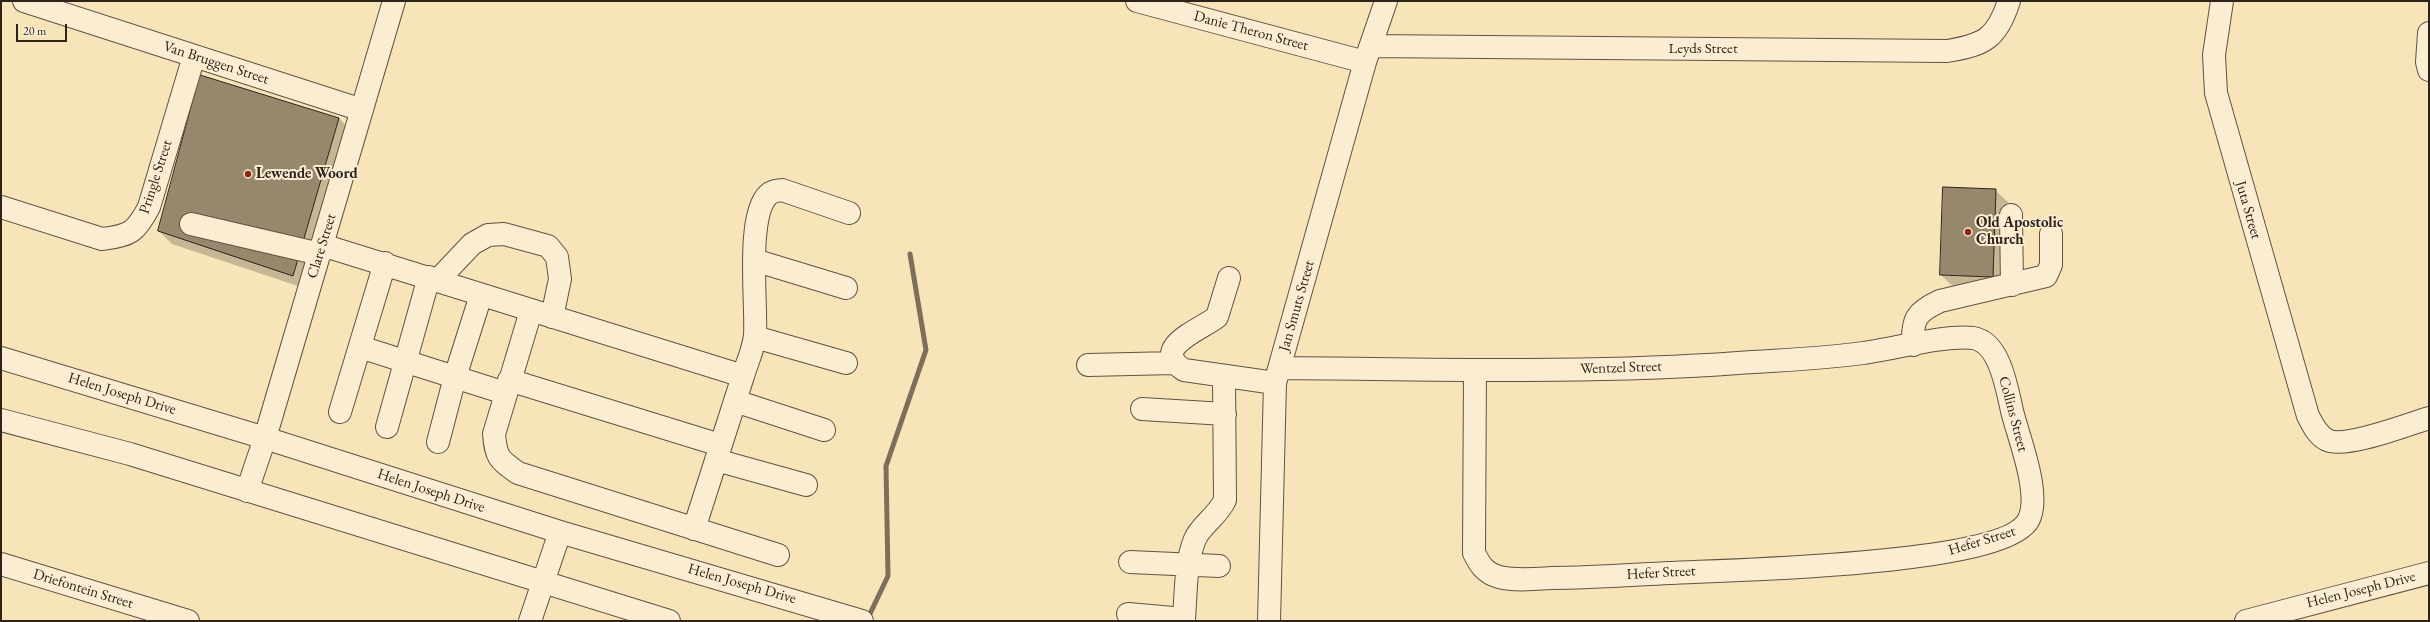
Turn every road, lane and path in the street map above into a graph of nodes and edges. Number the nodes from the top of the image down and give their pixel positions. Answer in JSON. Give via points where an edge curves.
{"nodes":[{"id":1,"x":24,"y":1,"type":"edge"},
{"id":2,"x":394,"y":1,"type":"edge"},
{"id":3,"x":1136,"y":1,"type":"edge"},
{"id":4,"x":1386,"y":1,"type":"edge"},
{"id":5,"x":2009,"y":1,"type":"edge"},
{"id":6,"x":2222,"y":1,"type":"edge"},
{"id":7,"x":2429,"y":33,"type":"edge"},
{"id":8,"x":1368,"y":54,"type":"junction"},
{"id":9,"x":194,"y":56,"type":"junction"},
{"id":10,"x":2429,"y":70,"type":"edge"},
{"id":11,"x":362,"y":110,"type":"junction"},
{"id":12,"x":1,"y":207,"type":"edge"},
{"id":13,"x":849,"y":213,"type":"dead end"},
{"id":14,"x":2011,"y":215,"type":"dead end"},
{"id":15,"x":191,"y":224,"type":"dead end"},
{"id":16,"x":2051,"y":234,"type":"dead end"},
{"id":17,"x":321,"y":249,"type":"junction"},
{"id":18,"x":754,"y":260,"type":"junction"},
{"id":19,"x":385,"y":263,"type":"junction"},
{"id":20,"x":434,"y":278,"type":"junction"},
{"id":21,"x":1229,"y":278,"type":"dead end"},
{"id":22,"x":2012,"y":285,"type":"junction"},
{"id":23,"x":846,"y":288,"type":"dead end"},
{"id":24,"x":480,"y":295,"type":"junction"},
{"id":25,"x":531,"y":311,"type":"junction"},
{"id":26,"x":552,"y":318,"type":"junction"},
{"id":27,"x":755,"y":337,"type":"junction"},
{"id":28,"x":1960,"y":339,"type":"joint"},
{"id":29,"x":1913,"y":345,"type":"junction"},
{"id":30,"x":360,"y":347,"type":"junction"},
{"id":31,"x":1,"y":358,"type":"edge"},
{"id":32,"x":404,"y":361,"type":"junction"},
{"id":33,"x":846,"y":363,"type":"dead end"},
{"id":34,"x":1174,"y":363,"type":"junction"},
{"id":35,"x":1088,"y":365,"type":"dead end"},
{"id":36,"x":1475,"y":370,"type":"junction"},
{"id":37,"x":742,"y":376,"type":"junction"},
{"id":38,"x":1277,"y":376,"type":"junction"},
{"id":39,"x":455,"y":377,"type":"junction"},
{"id":40,"x":1224,"y":377,"type":"junction"},
{"id":41,"x":507,"y":386,"type":"junction"},
{"id":42,"x":735,"y":401,"type":"junction"},
{"id":43,"x":1142,"y":409,"type":"dead end"},
{"id":44,"x":340,"y":412,"type":"dead end"},
{"id":45,"x":1225,"y":414,"type":"junction"},
{"id":46,"x":2429,"y":418,"type":"edge"},
{"id":47,"x":1,"y":420,"type":"edge"},
{"id":48,"x":387,"y":427,"type":"dead end"},
{"id":49,"x":824,"y":430,"type":"dead end"},
{"id":50,"x":265,"y":438,"type":"junction"},
{"id":51,"x":438,"y":442,"type":"dead end"},
{"id":52,"x":718,"y":452,"type":"junction"},
{"id":53,"x":806,"y":485,"type":"dead end"},
{"id":54,"x":247,"y":491,"type":"junction"},
{"id":55,"x":2031,"y":515,"type":"joint"},
{"id":56,"x":694,"y":529,"type":"junction"},
{"id":57,"x":560,"y":532,"type":"junction"},
{"id":58,"x":778,"y":555,"type":"dead end"},
{"id":59,"x":1130,"y":562,"type":"dead end"},
{"id":60,"x":1,"y":564,"type":"edge"},
{"id":61,"x":1189,"y":564,"type":"junction"},
{"id":62,"x":1219,"y":566,"type":"dead end"},
{"id":63,"x":2429,"y":573,"type":"edge"},
{"id":64,"x":542,"y":582,"type":"junction"},
{"id":65,"x":2308,"y":613,"type":"edge"},
{"id":66,"x":1128,"y":614,"type":"dead end"},
{"id":67,"x":1190,"y":620,"type":"edge"},
{"id":68,"x":188,"y":621,"type":"edge"},
{"id":69,"x":530,"y":621,"type":"edge"},
{"id":70,"x":669,"y":621,"type":"edge"},
{"id":71,"x":862,"y":621,"type":"edge"},
{"id":72,"x":1269,"y":621,"type":"edge"},
{"id":73,"x":2246,"y":621,"type":"edge"}],
"edges":[{"from":1,"to":9,"type":"street","name":"Van Bruggen Street"},
{"from":2,"to":11,"type":"street","name":"Clare Street"},
{"from":3,"to":8,"type":"street","name":"Danie Theron Street"},
{"from":4,"to":8,"type":"street","name":"Jan Smuts Street"},
{"from":5,"to":8,"type":"street","name":"Leyds Street","via":[[2003,19],[1992,34],[1973,47],[1947,51]]},
{"from":6,"to":46,"type":"street","name":"Juta Street","via":[[2214,55],[2216,93],[2308,416],[2318,434],[2328,441],[2341,442]]},
{"from":7,"to":10,"type":"street"},
{"from":8,"to":38,"type":"street","name":"Jan Smuts Street"},
{"from":9,"to":11,"type":"street","name":"Van Bruggen Street"},
{"from":9,"to":12,"type":"street","name":"Pringle Street","via":[[149,207],[132,232],[102,239]]},
{"from":11,"to":17,"type":"street","name":"Clare Street"},
{"from":13,"to":18,"type":"street","via":[[795,193],[774,191],[762,203],[757,220]]},
{"from":14,"to":22,"type":"street"},
{"from":15,"to":17,"type":"street"},
{"from":16,"to":22,"type":"street","via":[[2051,265],[2046,276]]},
{"from":17,"to":19,"type":"street"},
{"from":17,"to":50,"type":"street","name":"Clare Street"},
{"from":18,"to":23,"type":"street"},
{"from":18,"to":27,"type":"street"},
{"from":19,"to":20,"type":"street"},
{"from":19,"to":30,"type":"street"},
{"from":20,"to":24,"type":"street"},
{"from":20,"to":26,"type":"street","via":[[472,244],[488,235],[510,235],[548,246],[557,257],[560,280]]},
{"from":20,"to":32,"type":"street"},
{"from":21,"to":34,"type":"street","via":[[1217,318],[1179,342],[1172,350],[1171,358]]},
{"from":22,"to":29,"type":"street","via":[[1940,301],[1926,308],[1914,322]]},
{"from":24,"to":25,"type":"street"},
{"from":24,"to":39,"type":"street"},
{"from":25,"to":26,"type":"street"},
{"from":25,"to":41,"type":"street"},
{"from":26,"to":37,"type":"street"},
{"from":27,"to":33,"type":"street"},
{"from":27,"to":37,"type":"street"},
{"from":28,"to":29,"type":"street","name":"Wentzel Street"},
{"from":28,"to":55,"type":"street","name":"Collins Street","via":[[1973,338],[1984,342],[1992,350],[2003,375],[2032,487]]},
{"from":29,"to":36,"type":"street","name":"Wentzel Street","via":[[1861,354],[1734,363],[1580,370]]},
{"from":30,"to":32,"type":"street"},
{"from":30,"to":44,"type":"street"},
{"from":31,"to":50,"type":"street","name":"Helen Joseph Drive"},
{"from":32,"to":39,"type":"street"},
{"from":32,"to":48,"type":"street"},
{"from":34,"to":35,"type":"street"},
{"from":34,"to":40,"type":"street","name":"Wentzel Street","via":[[1184,370]]},
{"from":36,"to":38,"type":"street","name":"Wentzel Street"},
{"from":36,"to":55,"type":"street","name":"Hefer Street","via":[[1474,553],[1482,569],[1499,577],[1569,578],[1893,561],[1951,552],[2011,534],[2025,526]]},
{"from":37,"to":42,"type":"street"},
{"from":38,"to":40,"type":"street","name":"Wentzel Street"},
{"from":38,"to":72,"type":"street","name":"Jan Smuts Street"},
{"from":39,"to":41,"type":"street"},
{"from":39,"to":51,"type":"street"},
{"from":40,"to":45,"type":"street"},
{"from":41,"to":52,"type":"street"},
{"from":41,"to":56,"type":"street","via":[[494,434],[496,453],[504,463],[518,473]]},
{"from":42,"to":49,"type":"street"},
{"from":42,"to":52,"type":"street"},
{"from":43,"to":45,"type":"street"},
{"from":45,"to":61,"type":"street","via":[[1224,500],[1221,509],[1195,539]]},
{"from":47,"to":54,"type":"street","via":[[130,454]]},
{"from":50,"to":54,"type":"street","name":"Clare Street"},
{"from":50,"to":57,"type":"street","name":"Helen Joseph Drive"},
{"from":52,"to":53,"type":"street"},
{"from":52,"to":56,"type":"street"},
{"from":54,"to":64,"type":"street"},
{"from":56,"to":58,"type":"street"},
{"from":57,"to":64,"type":"street"},
{"from":57,"to":71,"type":"street","name":"Helen Joseph Drive"},
{"from":59,"to":61,"type":"street"},
{"from":60,"to":68,"type":"street","name":"Driefontein Street"},
{"from":61,"to":62,"type":"street"},
{"from":61,"to":67,"type":"street"},
{"from":63,"to":65,"type":"street","name":"Helen Joseph Drive"},
{"from":64,"to":69,"type":"street"},
{"from":64,"to":70,"type":"street"},
{"from":65,"to":73,"type":"street","name":"Helen Joseph Drive"},
{"from":66,"to":67,"type":"street"}]}
